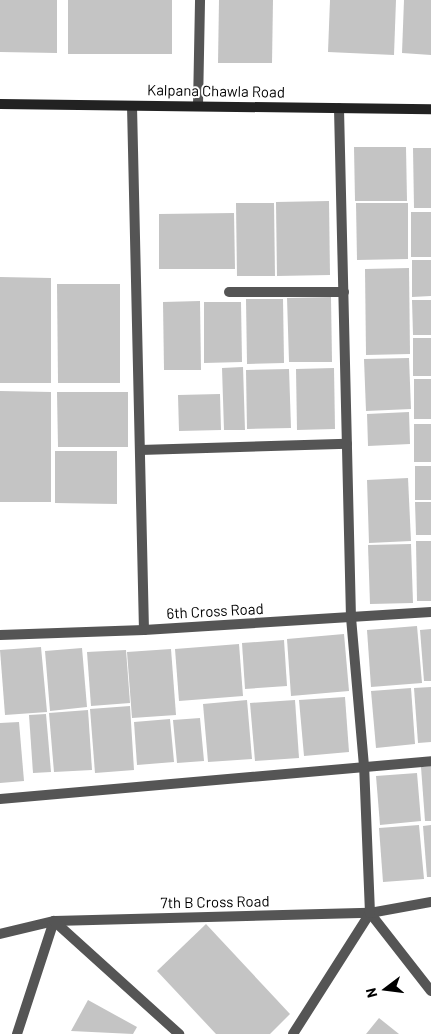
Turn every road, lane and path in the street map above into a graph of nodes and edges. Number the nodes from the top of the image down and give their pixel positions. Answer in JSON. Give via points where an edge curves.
{"nodes":[{"id":1,"x":200,"y":0,"type":"edge"},
{"id":2,"x":0,"y":104,"type":"edge"},
{"id":3,"x":132,"y":106,"type":"junction"},
{"id":4,"x":198,"y":106,"type":"junction"},
{"id":5,"x":340,"y":108,"type":"junction"},
{"id":6,"x":431,"y":109,"type":"edge"},
{"id":7,"x":228,"y":292,"type":"dead end"},
{"id":8,"x":344,"y":292,"type":"junction"},
{"id":9,"x":347,"y":444,"type":"junction"},
{"id":10,"x":140,"y":450,"type":"junction"},
{"id":11,"x":431,"y":612,"type":"edge"},
{"id":12,"x":351,"y":618,"type":"junction"},
{"id":13,"x":144,"y":630,"type":"junction"},
{"id":14,"x":0,"y":635,"type":"edge"},
{"id":15,"x":431,"y":761,"type":"edge"},
{"id":16,"x":364,"y":766,"type":"junction"},
{"id":17,"x":0,"y":799,"type":"edge"},
{"id":18,"x":431,"y":902,"type":"edge"},
{"id":19,"x":370,"y":913,"type":"junction"},
{"id":20,"x":54,"y":920,"type":"junction"},
{"id":21,"x":0,"y":934,"type":"edge"},
{"id":22,"x":431,"y":991,"type":"edge"},
{"id":23,"x":17,"y":1034,"type":"edge"},
{"id":24,"x":179,"y":1034,"type":"edge"},
{"id":25,"x":293,"y":1034,"type":"edge"}],
"edges":[{"from":1,"to":4,"type":"street"},
{"from":2,"to":3,"type":"street","name":"Kalpana Chawla Road"},
{"from":3,"to":4,"type":"street","name":"Kalpana Chawla Road"},
{"from":3,"to":10,"type":"street"},
{"from":4,"to":5,"type":"street","name":"Kalpana Chawla Road"},
{"from":5,"to":6,"type":"street","name":"Kalpana Chawla Road"},
{"from":5,"to":8,"type":"street"},
{"from":7,"to":8,"type":"street"},
{"from":8,"to":9,"type":"street"},
{"from":9,"to":10,"type":"street"},
{"from":9,"to":12,"type":"street"},
{"from":10,"to":13,"type":"street"},
{"from":11,"to":12,"type":"street","name":"6th Cross Road"},
{"from":12,"to":13,"type":"street","name":"6th Cross Road"},
{"from":12,"to":16,"type":"street"},
{"from":13,"to":14,"type":"street","name":"6th Cross Road"},
{"from":15,"to":16,"type":"street"},
{"from":16,"to":17,"type":"street"},
{"from":16,"to":19,"type":"street"},
{"from":18,"to":19,"type":"street","name":"7th B Cross Road"},
{"from":19,"to":20,"type":"street","name":"7th B Cross Road"},
{"from":19,"to":22,"type":"street"},
{"from":19,"to":25,"type":"street"},
{"from":20,"to":21,"type":"street","name":"7th B Cross Road"},
{"from":20,"to":23,"type":"street"},
{"from":20,"to":24,"type":"street"}]}
